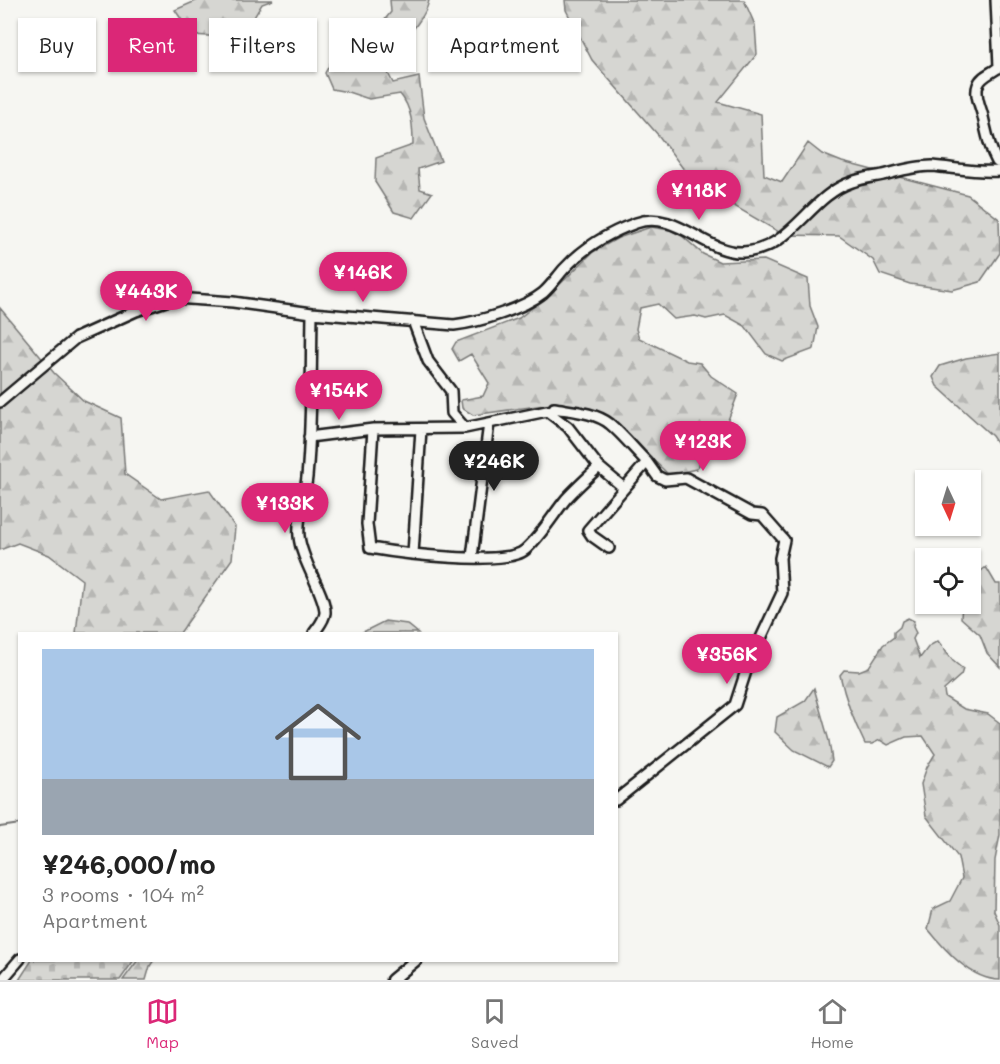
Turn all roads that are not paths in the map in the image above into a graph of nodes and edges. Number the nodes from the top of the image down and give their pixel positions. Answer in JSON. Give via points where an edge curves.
{"nodes":[{"id":1,"x":996,"y":0,"type":"edge"},
{"id":2,"x":999,"y":167,"type":"edge"},
{"id":3,"x":312,"y":313,"type":"junction"},
{"id":4,"x":413,"y":321,"type":"junction"},
{"id":5,"x":0,"y":402,"type":"edge"},
{"id":6,"x":552,"y":413,"type":"junction"},
{"id":7,"x":489,"y":423,"type":"junction"},
{"id":8,"x":465,"y":428,"type":"junction"},
{"id":9,"x":373,"y":429,"type":"junction"},
{"id":10,"x":421,"y":429,"type":"junction"},
{"id":11,"x":309,"y":437,"type":"junction"},
{"id":12,"x":647,"y":462,"type":"junction"},
{"id":13,"x":599,"y":467,"type":"junction"},
{"id":14,"x":624,"y":488,"type":"junction"},
{"id":15,"x":609,"y":548,"type":"dead end"},
{"id":16,"x":412,"y":554,"type":"junction"},
{"id":17,"x":472,"y":557,"type":"junction"},
{"id":18,"x":315,"y":632,"type":"edge"},
{"id":19,"x":618,"y":798,"type":"edge"},
{"id":20,"x":18,"y":961,"type":"edge"},
{"id":21,"x":414,"y":962,"type":"edge"},
{"id":22,"x":3,"y":980,"type":"edge"},
{"id":23,"x":392,"y":980,"type":"edge"}],
"edges":[{"from":1,"to":2,"type":"street","via":[[999,67],[977,86],[987,138]]},
{"from":2,"to":4,"type":"street","via":[[988,172],[920,166],[852,182],[829,193],[777,241],[745,252],[730,252],[672,224],[640,222],[587,247],[543,293],[526,303],[477,322],[454,325]]},
{"from":3,"to":4,"type":"street"},
{"from":3,"to":5,"type":"street","via":[[175,298],[76,338]]},
{"from":3,"to":11,"type":"street"},
{"from":4,"to":8,"type":"street","via":[[428,361],[451,392],[452,413]]},
{"from":6,"to":7,"type":"street"},
{"from":6,"to":12,"type":"street","via":[[554,408],[572,411],[609,423]]},
{"from":6,"to":13,"type":"street"},
{"from":7,"to":8,"type":"street"},
{"from":7,"to":17,"type":"street"},
{"from":8,"to":10,"type":"street"},
{"from":9,"to":10,"type":"street"},
{"from":9,"to":11,"type":"street"},
{"from":9,"to":16,"type":"street","via":[[367,524],[370,548]]},
{"from":10,"to":16,"type":"street"},
{"from":11,"to":18,"type":"street","via":[[299,535],[301,552],[325,612]]},
{"from":12,"to":14,"type":"street"},
{"from":12,"to":19,"type":"street","via":[[665,480],[686,478],[752,514],[762,515],[784,540],[780,558],[782,593],[747,668],[735,705]]},
{"from":13,"to":14,"type":"street"},
{"from":13,"to":17,"type":"street","via":[[568,497],[525,550],[515,556]]},
{"from":14,"to":15,"type":"street","via":[[588,530]]},
{"from":16,"to":17,"type":"street"},
{"from":20,"to":22,"type":"street"},
{"from":21,"to":23,"type":"street"}]}
